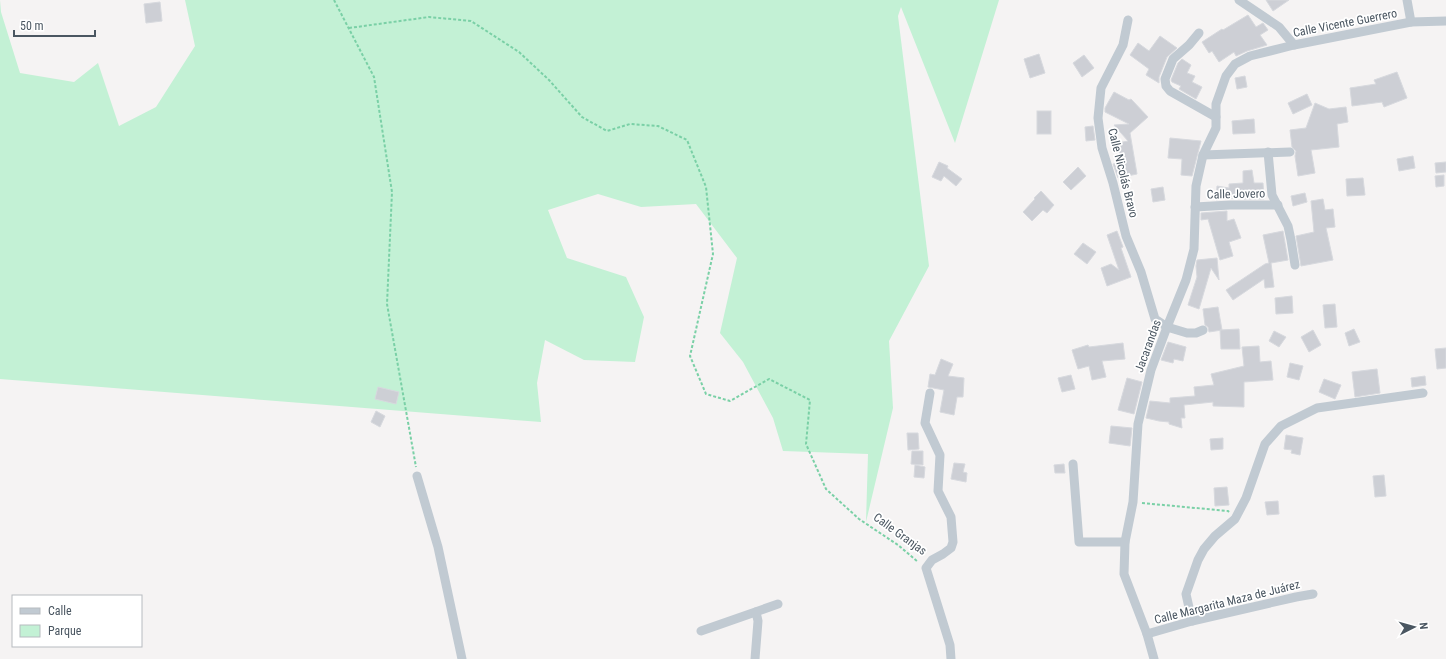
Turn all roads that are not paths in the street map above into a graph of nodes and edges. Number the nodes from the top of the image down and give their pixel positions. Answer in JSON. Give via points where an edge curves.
{"nodes":[{"id":1,"x":1239,"y":0,"type":"edge"},
{"id":2,"x":1407,"y":0,"type":"edge"},
{"id":3,"x":1128,"y":20,"type":"dead end"},
{"id":4,"x":1446,"y":21,"type":"edge"},
{"id":5,"x":1411,"y":22,"type":"junction"},
{"id":6,"x":1199,"y":33,"type":"dead end"},
{"id":7,"x":1294,"y":45,"type":"junction"},
{"id":8,"x":1250,"y":56,"type":"joint"},
{"id":9,"x":1216,"y":117,"type":"junction"},
{"id":10,"x":1268,"y":152,"type":"junction"},
{"id":11,"x":1290,"y":152,"type":"dead end"},
{"id":12,"x":1203,"y":155,"type":"junction"},
{"id":13,"x":1278,"y":205,"type":"junction"},
{"id":14,"x":1195,"y":207,"type":"junction"},
{"id":15,"x":1295,"y":265,"type":"dead end"},
{"id":16,"x":1167,"y":327,"type":"junction"},
{"id":17,"x":1203,"y":330,"type":"dead end"},
{"id":18,"x":930,"y":393,"type":"dead end"},
{"id":19,"x":1423,"y":393,"type":"dead end"},
{"id":20,"x":1073,"y":464,"type":"dead end"},
{"id":21,"x":418,"y":476,"type":"road end"},
{"id":22,"x":1125,"y":542,"type":"junction"},
{"id":23,"x":1313,"y":594,"type":"dead end"},
{"id":24,"x":778,"y":604,"type":"dead end"},
{"id":25,"x":756,"y":612,"type":"junction"},
{"id":26,"x":1192,"y":621,"type":"junction"},
{"id":27,"x":701,"y":632,"type":"dead end"},
{"id":28,"x":1147,"y":634,"type":"junction"},
{"id":29,"x":462,"y":659,"type":"edge"},
{"id":30,"x":755,"y":659,"type":"edge"},
{"id":31,"x":951,"y":659,"type":"edge"},
{"id":32,"x":1154,"y":659,"type":"edge"}],
"edges":[{"from":1,"to":7,"type":"street","via":[[1279,27]]},
{"from":2,"to":5,"type":"street"},
{"from":3,"to":16,"type":"street","name":"Calle Nicolás Bravo","via":[[1123,45],[1101,88],[1098,118],[1102,148],[1126,236],[1155,319]]},
{"from":4,"to":5,"type":"street","name":"Calle Vicente Guerrero"},
{"from":5,"to":7,"type":"street","name":"Calle Vicente Guerrero"},
{"from":6,"to":9,"type":"street","via":[[1173,59],[1165,79],[1166,86],[1170,91]]},
{"from":7,"to":8,"type":"street","name":"Calle Vicente Guerrero"},
{"from":8,"to":9,"type":"street","name":"Jacarandas","via":[[1235,64],[1226,76],[1216,104]]},
{"from":9,"to":12,"type":"street","name":"Jacarandas","via":[[1216,128]]},
{"from":10,"to":11,"type":"street"},
{"from":10,"to":12,"type":"street"},
{"from":10,"to":13,"type":"street","via":[[1272,195]]},
{"from":12,"to":14,"type":"street","name":"Jacarandas","via":[[1196,186]]},
{"from":13,"to":14,"type":"street","name":"Calle Jovero"},
{"from":13,"to":15,"type":"street","via":[[1288,226]]},
{"from":14,"to":16,"type":"street","name":"Jacarandas","via":[[1194,249],[1186,280]]},
{"from":16,"to":17,"type":"street","via":[[1187,333]]},
{"from":16,"to":22,"type":"street","name":"Jacarandas","via":[[1151,370],[1138,424],[1133,502]]},
{"from":18,"to":31,"type":"street","name":"Calle Granjas","via":[[924,423],[940,455],[938,491],[951,517],[953,542],[950,548],[932,560],[926,568],[950,645]]},
{"from":19,"to":26,"type":"street","via":[[1317,408],[1280,426],[1265,444],[1246,498],[1235,518],[1215,536],[1198,560],[1186,594]]},
{"from":20,"to":22,"type":"street","via":[[1079,542]]},
{"from":21,"to":29,"type":"street","via":[[438,547]]},
{"from":22,"to":28,"type":"street","name":"Jacarandas","via":[[1124,574]]},
{"from":23,"to":26,"type":"street","name":"Calle Margarita Maza de Juárez"},
{"from":24,"to":25,"type":"street"},
{"from":25,"to":27,"type":"street"},
{"from":25,"to":30,"type":"street","via":[[758,621]]},
{"from":26,"to":28,"type":"street","name":"Calle Margarita Maza de Juárez"},
{"from":28,"to":32,"type":"street","name":"Jacarandas"}]}
